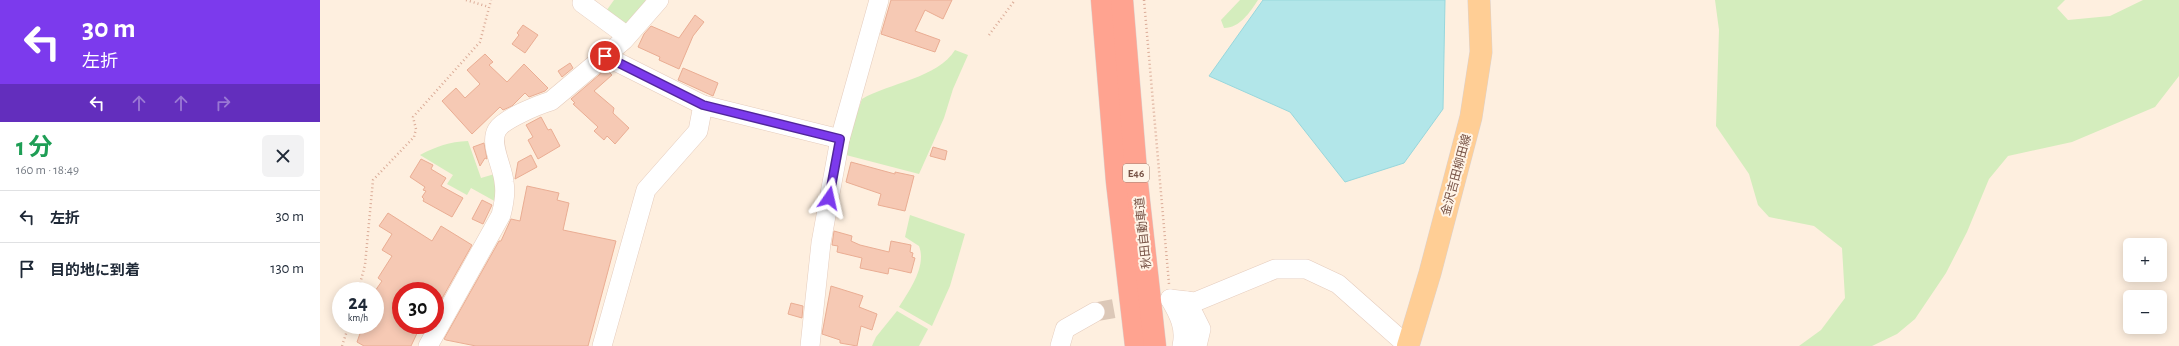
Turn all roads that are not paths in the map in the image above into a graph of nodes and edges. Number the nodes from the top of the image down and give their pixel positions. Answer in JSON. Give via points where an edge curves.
{"nodes":[{"id":1,"x":659,"y":0,"type":"edge"},
{"id":2,"x":879,"y":0,"type":"edge"},
{"id":3,"x":1102,"y":0,"type":"edge"},
{"id":4,"x":1122,"y":0,"type":"edge"},
{"id":5,"x":1479,"y":0,"type":"edge"},
{"id":6,"x":582,"y":3,"type":"dead end"},
{"id":7,"x":627,"y":36,"type":"junction"},
{"id":8,"x":605,"y":56,"type":"junction"},
{"id":9,"x":703,"y":105,"type":"junction"},
{"id":10,"x":840,"y":139,"type":"junction"},
{"id":11,"x":1178,"y":300,"type":"junction"},
{"id":12,"x":1095,"y":312,"type":"tunnel mouth"},
{"id":13,"x":428,"y":346,"type":"edge"},
{"id":14,"x":602,"y":346,"type":"edge"},
{"id":15,"x":810,"y":346,"type":"edge"},
{"id":16,"x":1060,"y":346,"type":"edge"},
{"id":17,"x":1136,"y":346,"type":"edge"},
{"id":18,"x":1155,"y":346,"type":"edge"},
{"id":19,"x":1182,"y":346,"type":"edge"},
{"id":20,"x":1197,"y":346,"type":"edge"},
{"id":21,"x":1408,"y":346,"type":"edge"}],
"edges":[{"from":1,"to":7,"type":"street"},
{"from":2,"to":10,"type":"street"},
{"from":3,"to":17,"type":"highway","name":"秋田自動車道","number":"E46","via":[[1117,182]]},
{"from":4,"to":18,"type":"highway","name":"秋田自動車道","number":"E46","via":[[1137,183]]},
{"from":5,"to":21,"type":"main road","name":"金沢吉田柳田線","via":[[1481,52],[1471,117]]},
{"from":6,"to":7,"type":"street"},
{"from":7,"to":8,"type":"street"},
{"from":8,"to":9,"type":"street"},
{"from":8,"to":13,"type":"street","via":[[551,101],[503,124],[497,131],[495,141],[505,183],[502,215]]},
{"from":9,"to":10,"type":"street"},
{"from":9,"to":14,"type":"street","via":[[698,131],[646,190]]},
{"from":10,"to":15,"type":"street","via":[[821,243]]},
{"from":11,"to":19,"type":"street","via":[[1184,331]]},
{"from":11,"to":20,"type":"street","via":[[1201,329]]},
{"from":11,"to":21,"type":"street","via":[[1195,302],[1275,269],[1306,268],[1338,284]]},
{"from":12,"to":16,"type":"street","via":[[1065,329]]}]}
